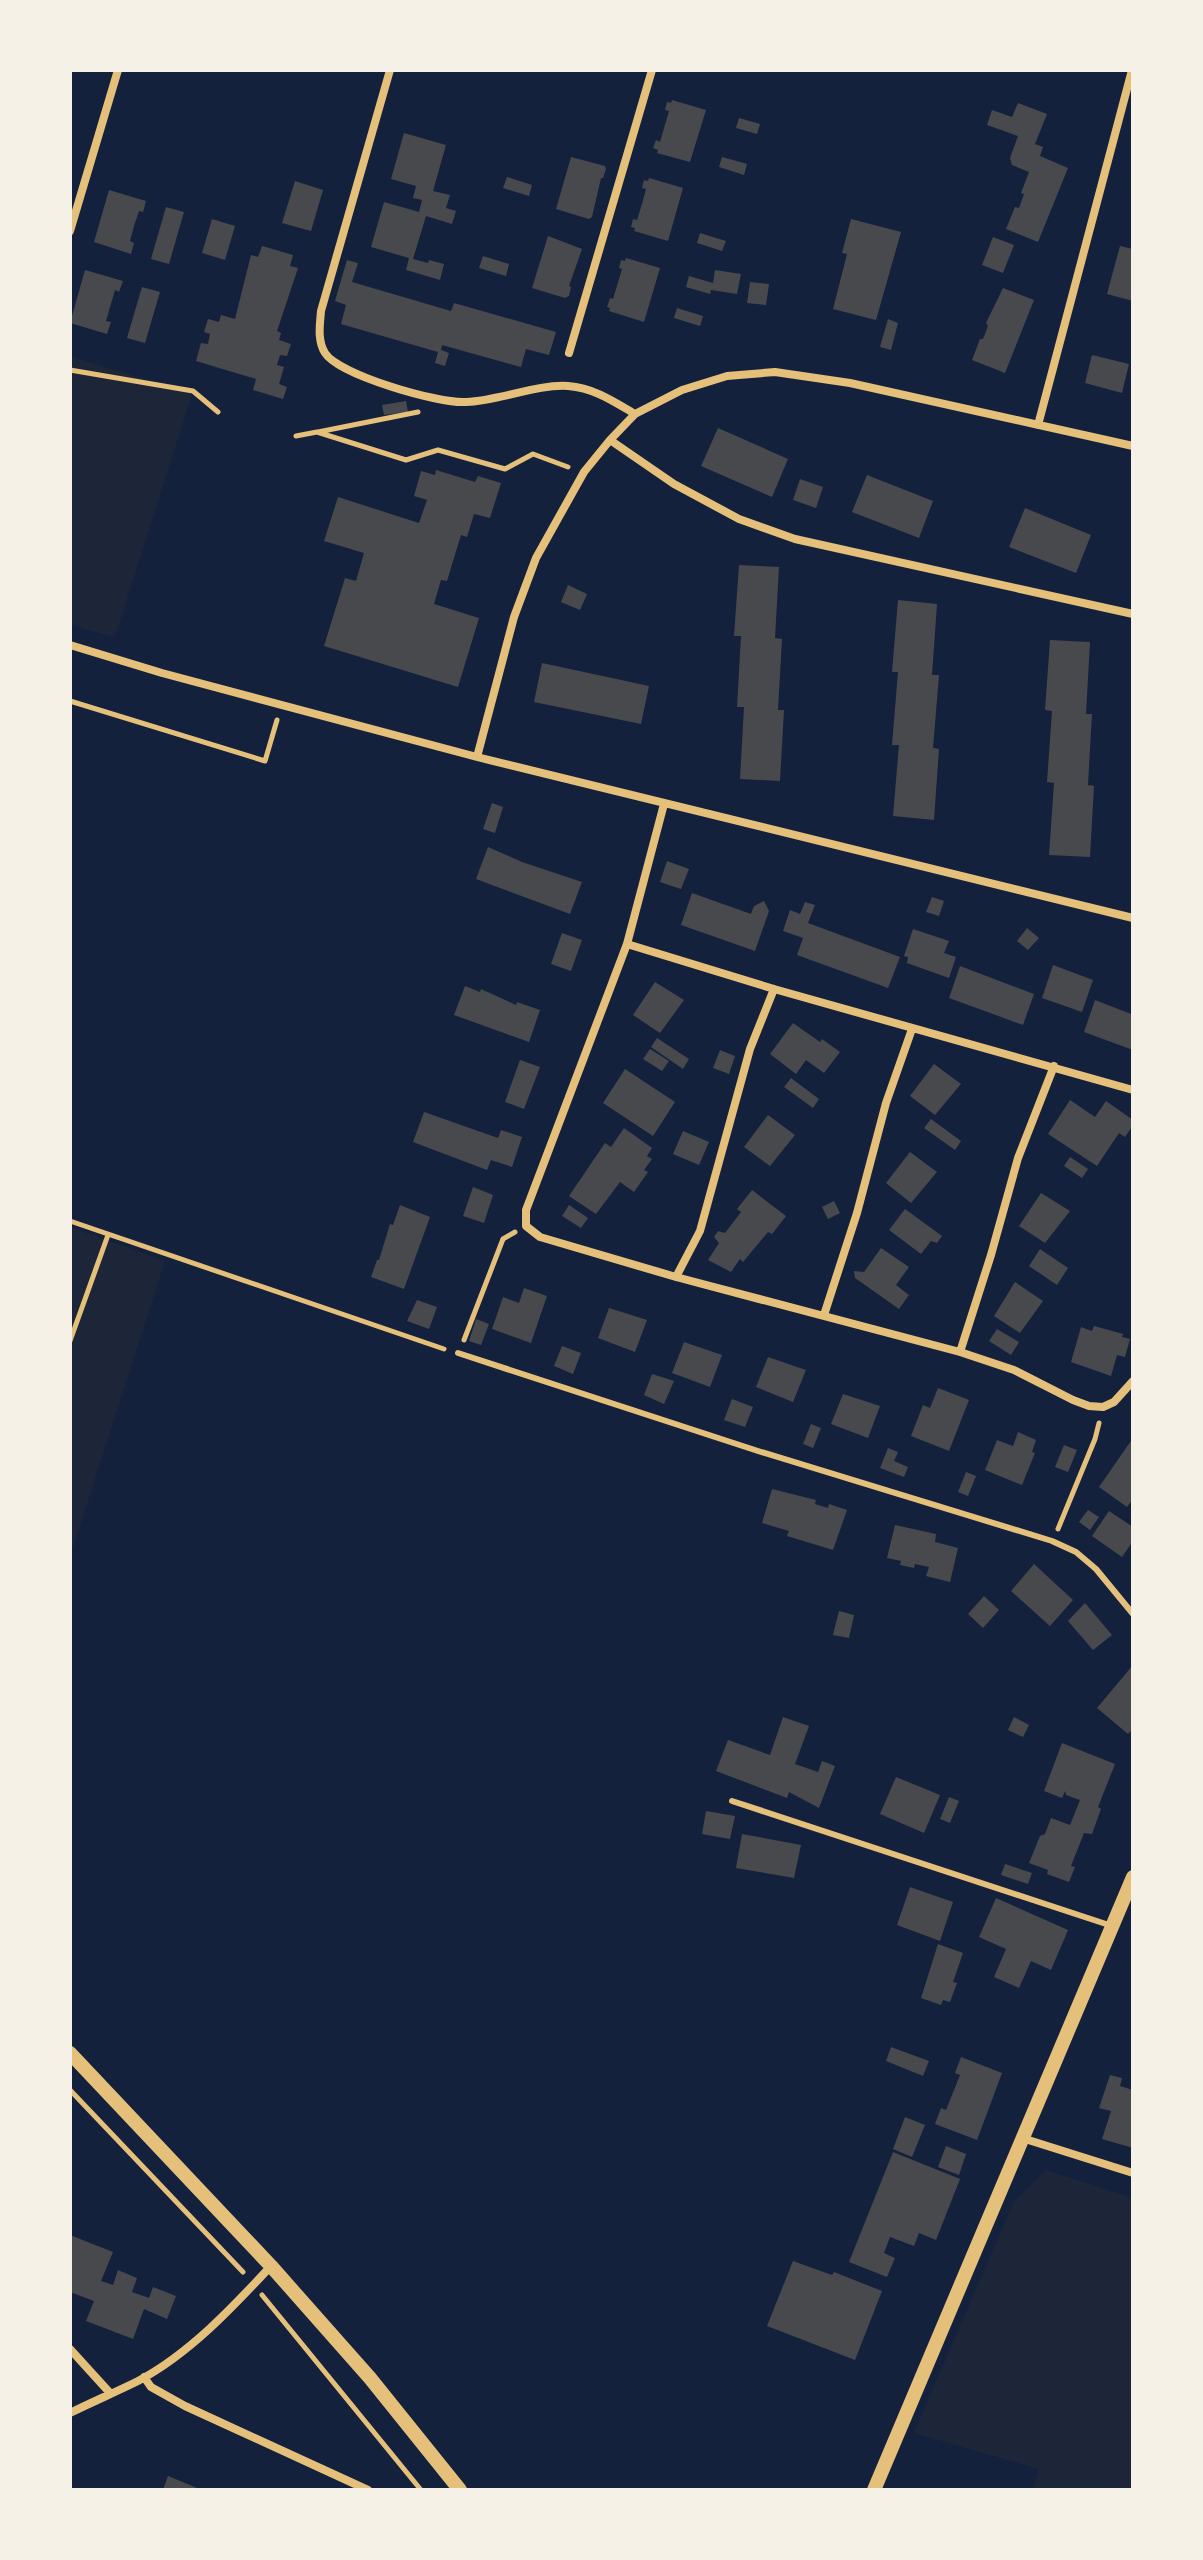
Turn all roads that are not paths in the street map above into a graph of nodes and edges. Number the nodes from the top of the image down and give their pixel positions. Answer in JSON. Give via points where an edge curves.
{"nodes":[{"id":1,"x":118,"y":70,"type":"edge"},
{"id":2,"x":390,"y":70,"type":"edge"},
{"id":3,"x":652,"y":70,"type":"edge"},
{"id":4,"x":1132,"y":70,"type":"edge"},
{"id":5,"x":70,"y":231,"type":"edge"},
{"id":6,"x":569,"y":353,"type":"dead end"},
{"id":7,"x":635,"y":414,"type":"junction"},
{"id":8,"x":1038,"y":425,"type":"junction"},
{"id":9,"x":610,"y":440,"type":"junction"},
{"id":10,"x":1133,"y":446,"type":"edge"},
{"id":11,"x":1133,"y":614,"type":"edge"},
{"id":12,"x":70,"y":645,"type":"edge"},
{"id":13,"x":477,"y":757,"type":"junction"},
{"id":14,"x":664,"y":804,"type":"junction"},
{"id":15,"x":1133,"y":918,"type":"edge"},
{"id":16,"x":627,"y":944,"type":"junction"},
{"id":17,"x":774,"y":989,"type":"junction"},
{"id":18,"x":912,"y":1029,"type":"junction"},
{"id":19,"x":1054,"y":1066,"type":"junction"},
{"id":20,"x":1133,"y":1090,"type":"edge"},
{"id":21,"x":676,"y":1277,"type":"junction"},
{"id":22,"x":824,"y":1315,"type":"junction"},
{"id":23,"x":960,"y":1352,"type":"junction"},
{"id":24,"x":458,"y":1353,"type":"road end"},
{"id":25,"x":1133,"y":1381,"type":"edge"},
{"id":26,"x":1133,"y":1614,"type":"edge"},
{"id":27,"x":732,"y":1801,"type":"dead end"},
{"id":28,"x":1133,"y":1877,"type":"edge"},
{"id":29,"x":1112,"y":1926,"type":"junction"},
{"id":30,"x":70,"y":2053,"type":"edge"},
{"id":31,"x":1021,"y":2138,"type":"junction"},
{"id":32,"x":1133,"y":2173,"type":"edge"},
{"id":33,"x":271,"y":2266,"type":"junction"},
{"id":34,"x":70,"y":2349,"type":"edge"},
{"id":35,"x":144,"y":2377,"type":"junction"},
{"id":36,"x":110,"y":2393,"type":"junction"},
{"id":37,"x":70,"y":2413,"type":"edge"},
{"id":38,"x":365,"y":2489,"type":"edge"},
{"id":39,"x":460,"y":2490,"type":"edge"},
{"id":40,"x":874,"y":2490,"type":"edge"}],
"edges":[{"from":1,"to":5,"type":"street"},
{"from":2,"to":7,"type":"street","via":[[321,311],[324,352],[353,373],[437,400],[466,403],[563,386],[603,394]]},
{"from":3,"to":6,"type":"street"},
{"from":4,"to":8,"type":"street"},
{"from":7,"to":8,"type":"street","via":[[682,390],[727,376],[775,372],[850,383]]},
{"from":7,"to":9,"type":"street"},
{"from":8,"to":10,"type":"street"},
{"from":9,"to":11,"type":"street","via":[[674,484],[739,519],[795,539]]},
{"from":9,"to":13,"type":"street","via":[[584,472],[536,558],[514,617]]},
{"from":12,"to":13,"type":"street"},
{"from":13,"to":14,"type":"street"},
{"from":14,"to":15,"type":"street"},
{"from":14,"to":16,"type":"street"},
{"from":16,"to":17,"type":"street"},
{"from":16,"to":21,"type":"street","via":[[526,1210],[526,1226],[540,1237]]},
{"from":17,"to":18,"type":"street"},
{"from":17,"to":21,"type":"street","via":[[750,1049],[700,1231]]},
{"from":18,"to":19,"type":"street"},
{"from":18,"to":22,"type":"street"},
{"from":19,"to":20,"type":"street"},
{"from":19,"to":23,"type":"street","via":[[1018,1158]]},
{"from":21,"to":22,"type":"street"},
{"from":22,"to":23,"type":"street"},
{"from":23,"to":25,"type":"street","via":[[1014,1370],[1089,1406],[1114,1402]]},
{"from":24,"to":26,"type":"lane","via":[[1052,1541],[1096,1569]]},
{"from":27,"to":29,"type":"lane"},
{"from":28,"to":29,"type":"street"},
{"from":29,"to":31,"type":"street"},
{"from":30,"to":33,"type":"street"},
{"from":31,"to":32,"type":"street"},
{"from":31,"to":40,"type":"street"},
{"from":33,"to":35,"type":"street","via":[[237,2302]]},
{"from":33,"to":39,"type":"street"},
{"from":34,"to":36,"type":"street"},
{"from":35,"to":36,"type":"street"},
{"from":35,"to":38,"type":"street","via":[[151,2387],[185,2406]]},
{"from":36,"to":37,"type":"street"}]}
